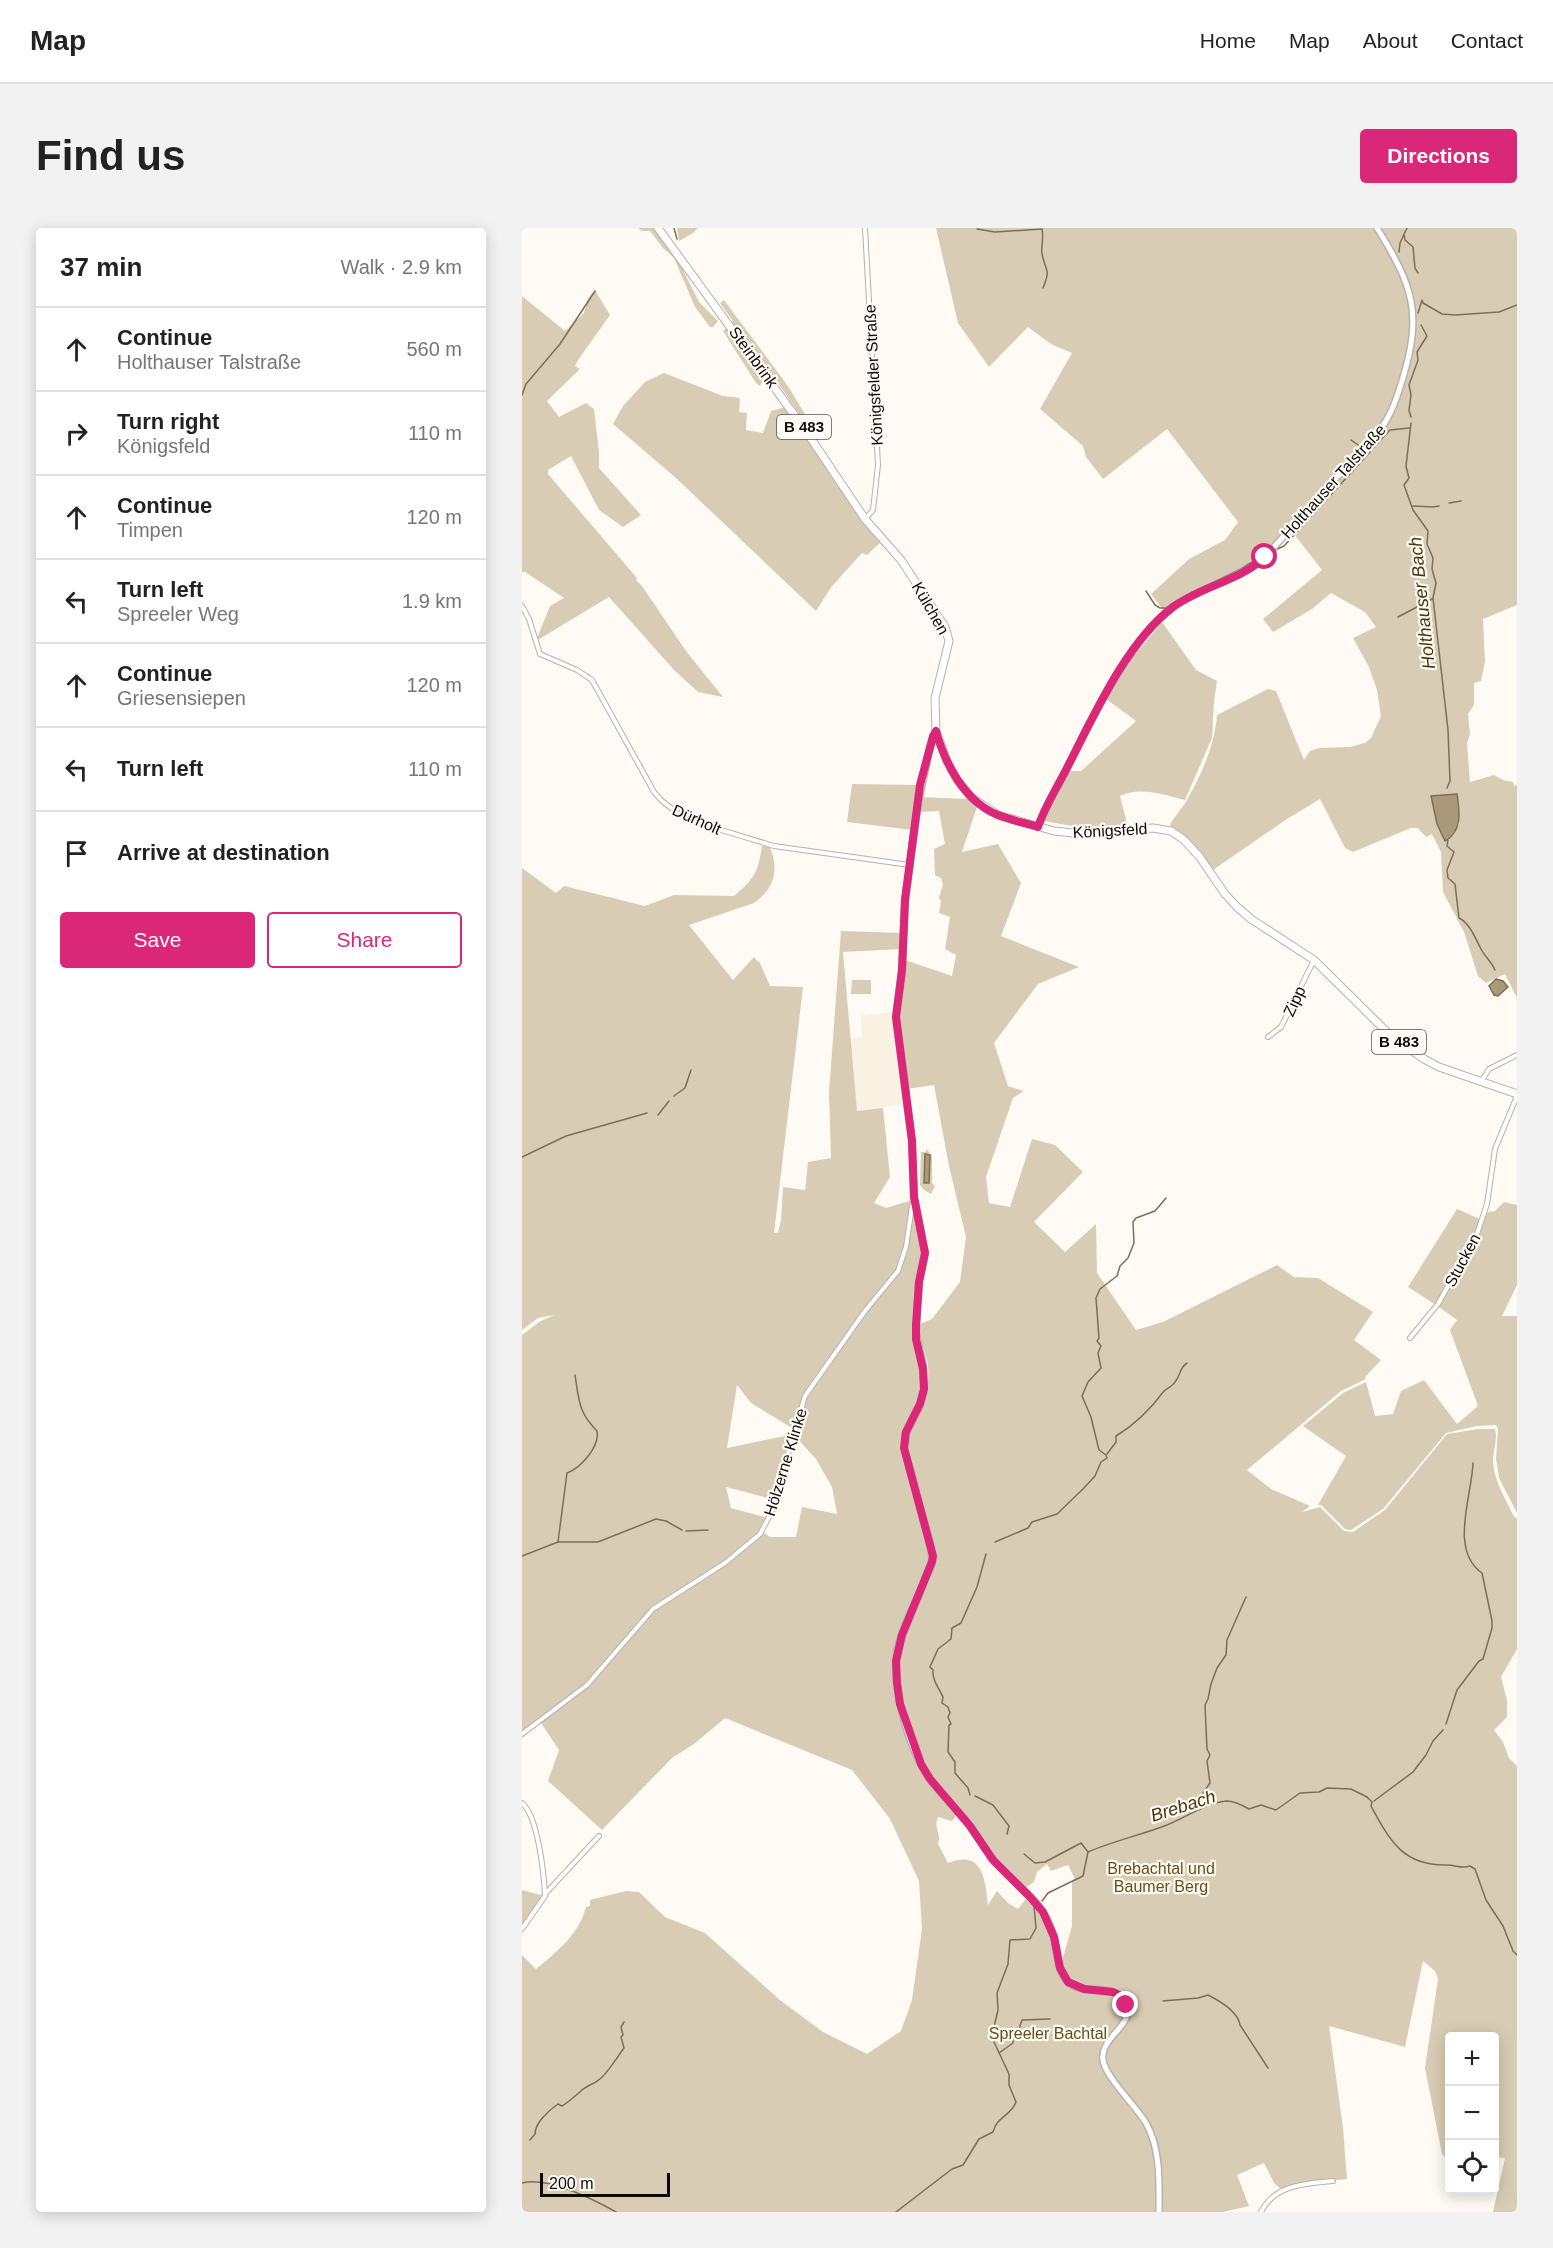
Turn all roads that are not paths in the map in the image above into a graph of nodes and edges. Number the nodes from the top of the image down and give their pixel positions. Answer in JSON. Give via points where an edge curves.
{"nodes":[{"id":1,"x":658,"y":228,"type":"edge"},
{"id":2,"x":865,"y":228,"type":"edge"},
{"id":3,"x":1377,"y":228,"type":"edge"},
{"id":4,"x":865,"y":519,"type":"junction"},
{"id":5,"x":522,"y":606,"type":"edge"},
{"id":6,"x":936,"y":731,"type":"junction"},
{"id":7,"x":1038,"y":827,"type":"junction"},
{"id":8,"x":910,"y":865,"type":"junction"},
{"id":9,"x":1314,"y":960,"type":"junction"},
{"id":10,"x":1268,"y":1037,"type":"dead end"},
{"id":11,"x":1517,"y":1055,"type":"edge"},
{"id":12,"x":1481,"y":1082,"type":"junction"},
{"id":13,"x":1517,"y":1095,"type":"edge"},
{"id":14,"x":915,"y":1202,"type":"junction"},
{"id":15,"x":1410,"y":1338,"type":"dead end"},
{"id":16,"x":522,"y":1734,"type":"edge"},
{"id":17,"x":522,"y":1803,"type":"edge"},
{"id":18,"x":599,"y":1836,"type":"dead end"},
{"id":19,"x":545,"y":1893,"type":"junction"},
{"id":20,"x":522,"y":1929,"type":"edge"},
{"id":21,"x":1333,"y":2181,"type":"dead end"},
{"id":22,"x":1159,"y":2212,"type":"edge"},
{"id":23,"x":1261,"y":2212,"type":"edge"}],
"edges":[{"from":1,"to":4,"type":"main road","name":"Steinbrink","number":"B 483","via":[[806,430]]},
{"from":2,"to":4,"type":"street","name":"Königsfelder Straße","via":[[878,465],[873,510]]},
{"from":3,"to":7,"type":"street","name":"Holthauser Talstraße","via":[[1405,280],[1414,320],[1410,355],[1390,414],[1258,563],[1182,602],[1148,633],[1102,701]]},
{"from":4,"to":6,"type":"main road","name":"Külchen","number":"B 483","via":[[901,560],[949,638],[935,698]]},
{"from":5,"to":8,"type":"street","name":"Dürholt","via":[[540,654],[592,680],[649,783],[670,808],[708,826],[774,846]]},
{"from":6,"to":7,"type":"main road","name":"Königsfeld","number":"B 483","via":[[946,761],[972,798],[998,815]]},
{"from":6,"to":8,"type":"street","via":[[920,785]]},
{"from":7,"to":9,"type":"main road","name":"Königsfeld","number":"B 483","via":[[1076,834],[1153,828],[1171,831],[1199,856],[1229,900]]},
{"from":8,"to":14,"type":"street","via":[[896,1017],[912,1141]]},
{"from":9,"to":10,"type":"street","name":"Zipp","via":[[1281,1027]]},
{"from":9,"to":12,"type":"main road","number":"B 483","via":[[1404,1046],[1439,1067]]},
{"from":11,"to":12,"type":"street","via":[[1489,1070]]},
{"from":12,"to":13,"type":"main road","number":"B 483"},
{"from":13,"to":15,"type":"street","name":"Stucken","via":[[1495,1149],[1487,1204],[1477,1234],[1438,1304]]},
{"from":14,"to":16,"type":"street","name":"Hölzerne Klinke","via":[[898,1271],[865,1311],[804,1400],[777,1502],[760,1534],[725,1563],[653,1610],[587,1685]]},
{"from":14,"to":22,"type":"street","via":[[925,1246],[916,1325],[924,1389],[906,1432],[904,1448],[933,1556],[898,1647],[898,1697],[930,1779],[993,1860],[1038,1905],[1047,1920],[1065,1979],[1084,1989],[1113,1992],[1125,2002],[1126,2019],[1105,2045],[1103,2059],[1153,2139]]},
{"from":17,"to":19,"type":"street","via":[[534,1821]]},
{"from":18,"to":19,"type":"street"},
{"from":19,"to":20,"type":"street"},
{"from":21,"to":23,"type":"street","via":[[1282,2191],[1270,2198]]}]}
